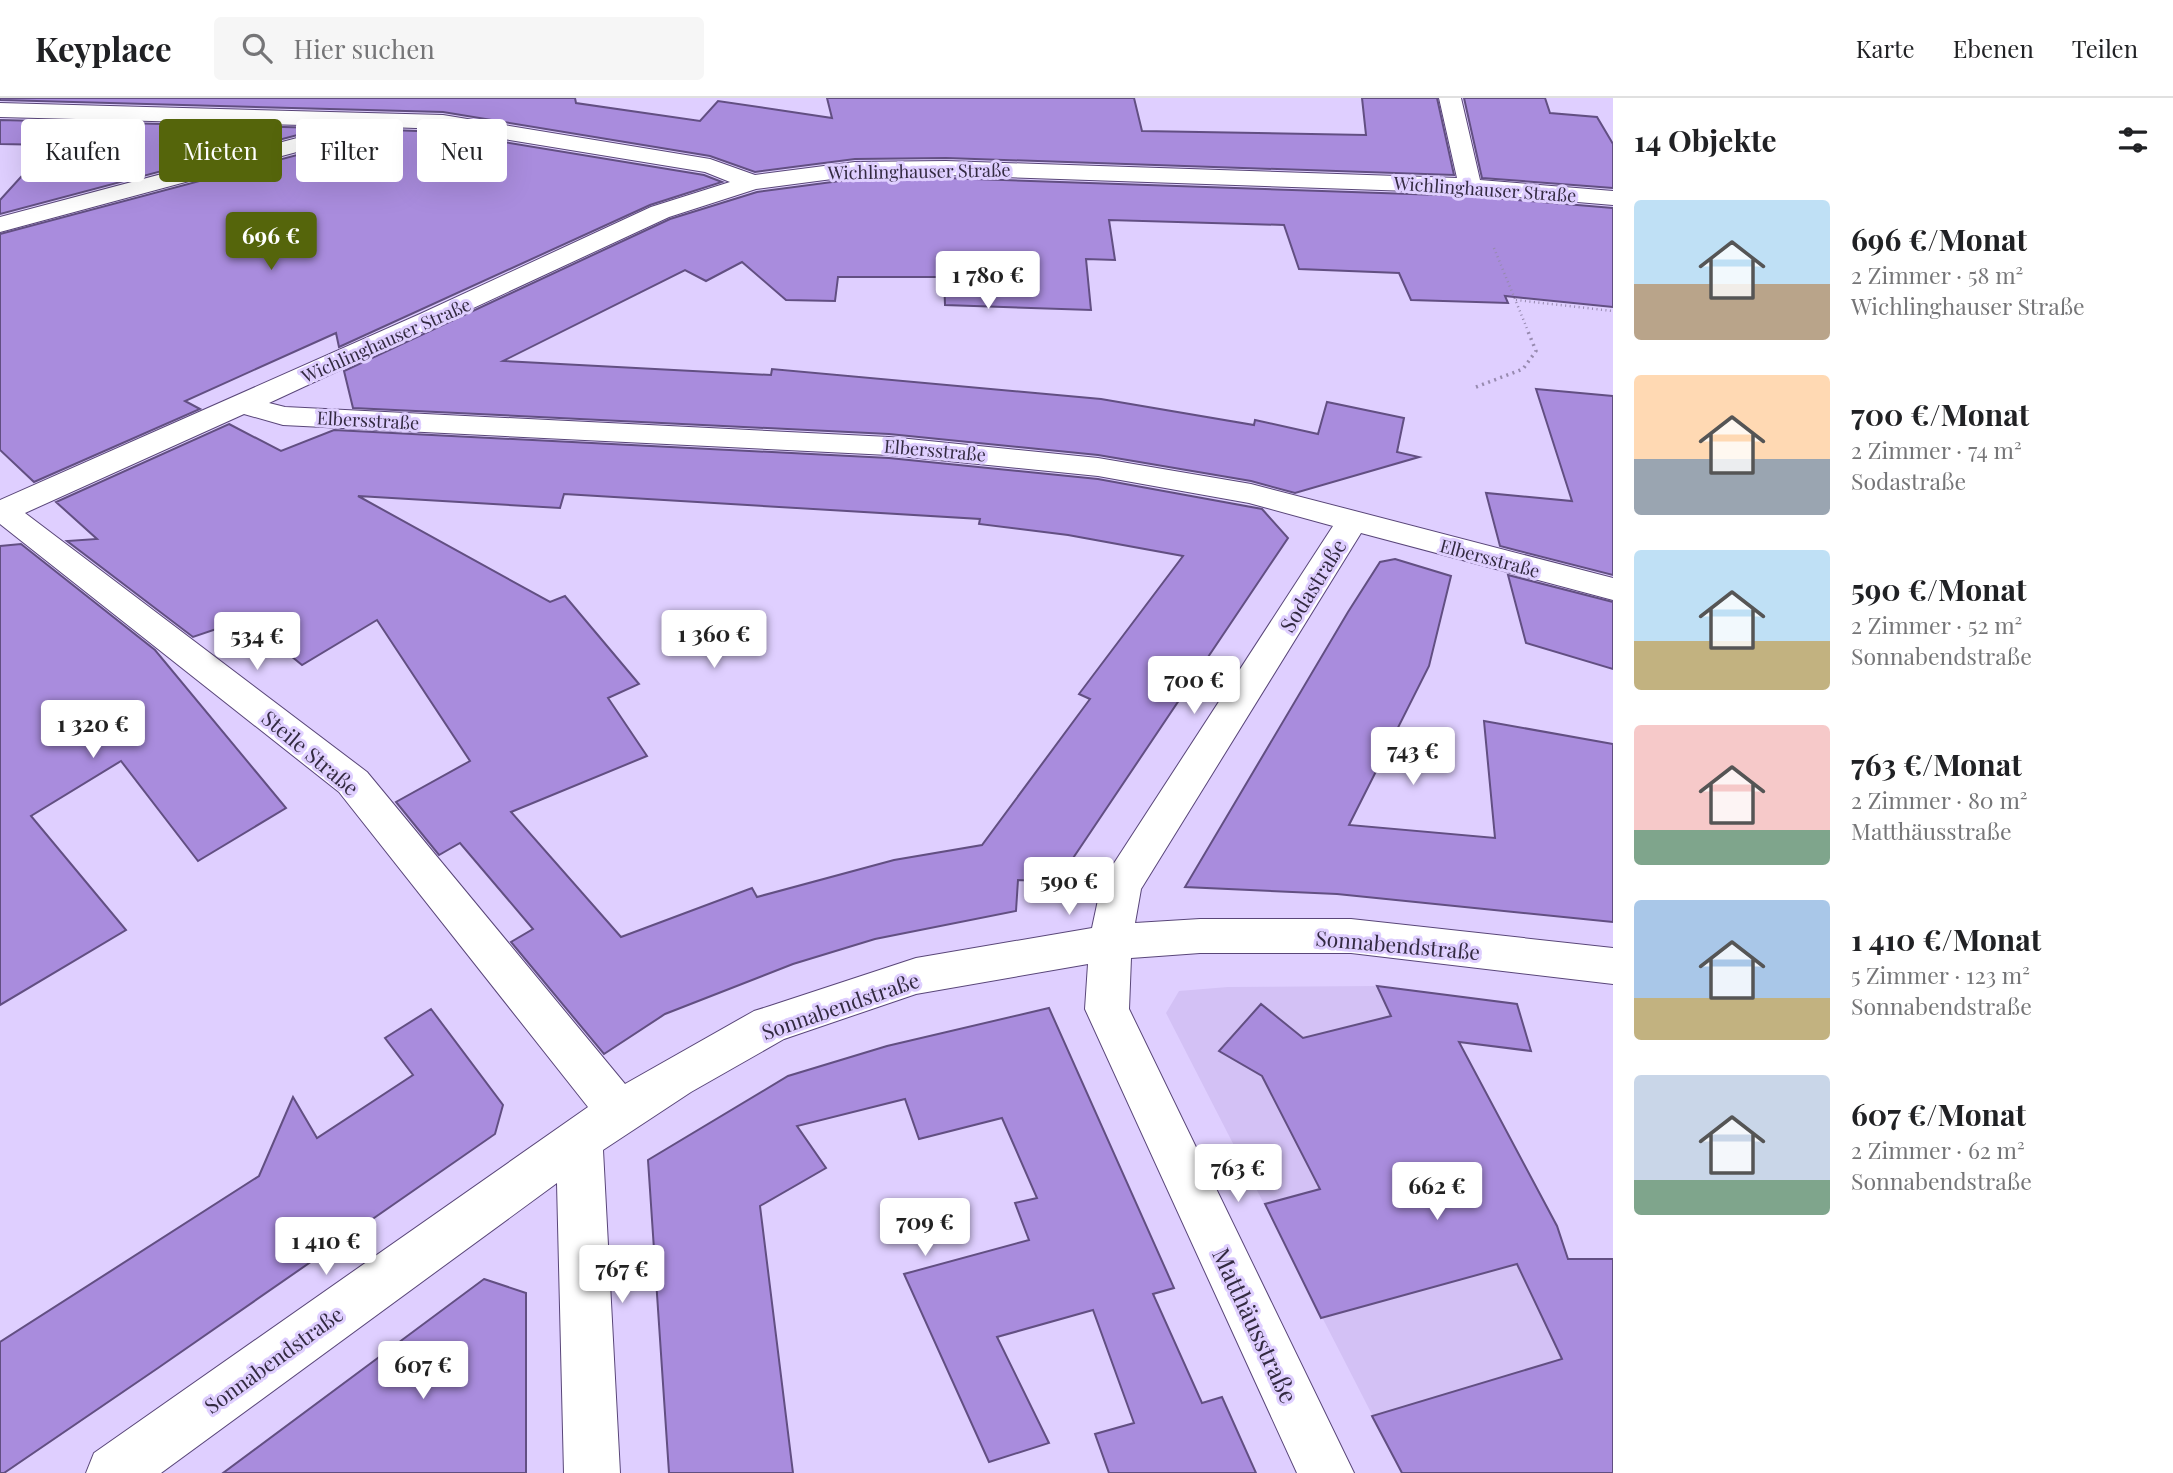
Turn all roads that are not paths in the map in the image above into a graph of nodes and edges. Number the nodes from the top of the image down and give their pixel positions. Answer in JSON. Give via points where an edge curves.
{"nodes":[{"id":1,"x":451,"y":98,"type":"edge"},
{"id":2,"x":1450,"y":98,"type":"edge"},
{"id":3,"x":0,"y":110,"type":"edge"},
{"id":4,"x":394,"y":118,"type":"junction"},
{"id":5,"x":753,"y":182,"type":"junction"},
{"id":6,"x":1470,"y":186,"type":"junction"},
{"id":7,"x":1613,"y":198,"type":"edge"},
{"id":8,"x":0,"y":225,"type":"edge"},
{"id":9,"x":243,"y":404,"type":"junction"},
{"id":10,"x":1,"y":512,"type":"edge"},
{"id":11,"x":1353,"y":520,"type":"junction"},
{"id":12,"x":1613,"y":589,"type":"edge"},
{"id":13,"x":1110,"y":942,"type":"junction"},
{"id":14,"x":1613,"y":966,"type":"edge"},
{"id":15,"x":600,"y":1126,"type":"junction"},
{"id":16,"x":114,"y":1473,"type":"edge"},
{"id":17,"x":592,"y":1473,"type":"edge"},
{"id":18,"x":1326,"y":1473,"type":"edge"}],
"edges":[{"from":1,"to":4,"type":"street"},
{"from":2,"to":6,"type":"street"},
{"from":3,"to":4,"type":"street"},
{"from":4,"to":5,"type":"street","via":[[443,121],[672,159],[710,166]]},
{"from":4,"to":8,"type":"street"},
{"from":5,"to":6,"type":"street","name":"Wichlinghauser Straße","via":[[819,172],[911,168]]},
{"from":5,"to":9,"type":"street","name":"Wichlinghauser Straße","via":[[660,212]]},
{"from":6,"to":7,"type":"street","name":"Wichlinghauser Straße"},
{"from":9,"to":10,"type":"street","name":"Wichlinghauser Straße"},
{"from":9,"to":11,"type":"street","name":"Elbersstraße","via":[[283,416],[978,453],[1111,469],[1251,494]]},
{"from":10,"to":15,"type":"street","name":"Steile Straße","via":[[353,782]]},
{"from":11,"to":12,"type":"street","name":"Elbersstraße"},
{"from":11,"to":13,"type":"street","name":"Sodastraße","via":[[1121,886]]},
{"from":13,"to":14,"type":"street","name":"Sonnabendstraße","via":[[1200,936],[1351,936]]},
{"from":13,"to":15,"type":"street","name":"Sonnabendstraße","via":[[916,976],[770,1025],[675,1077]]},
{"from":13,"to":18,"type":"street","name":"Matthäusstraße","via":[[1107,1009]]},
{"from":15,"to":16,"type":"street","name":"Sonnabendstraße"},
{"from":15,"to":17,"type":"street"}]}
